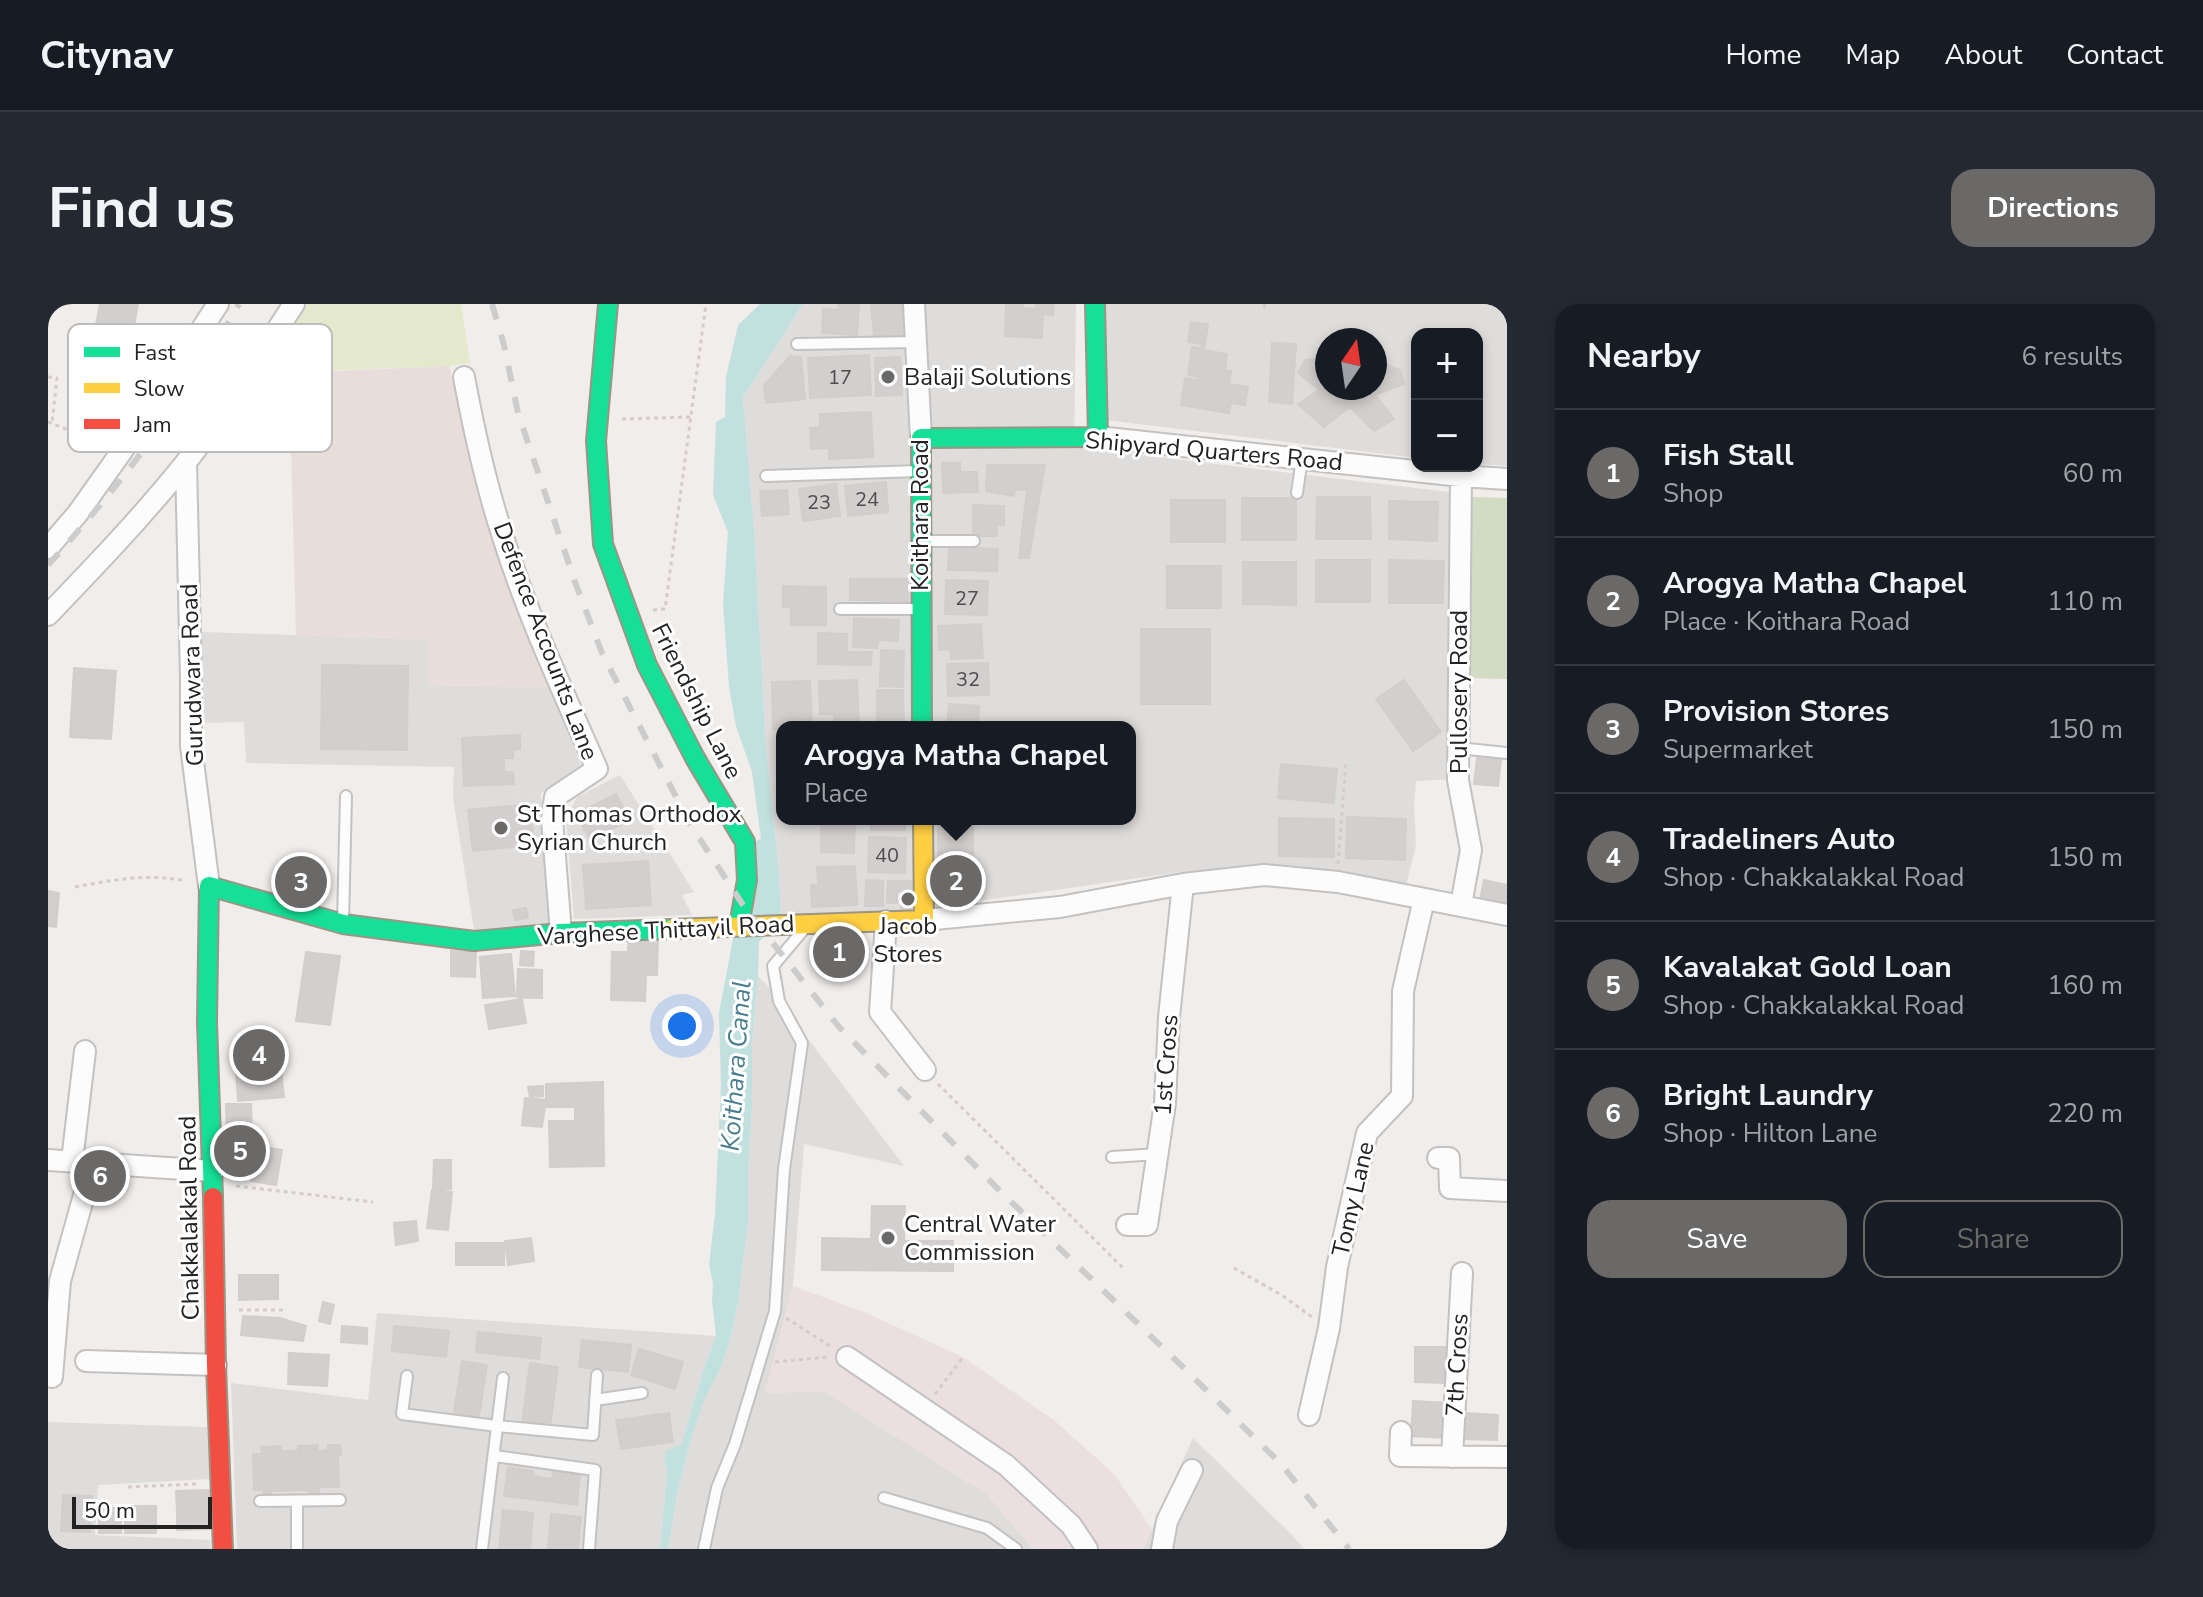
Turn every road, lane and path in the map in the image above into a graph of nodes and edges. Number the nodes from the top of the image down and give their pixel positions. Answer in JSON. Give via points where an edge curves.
{"nodes":[{"id":1,"x":218,"y":304,"type":"edge"},
{"id":2,"x":294,"y":304,"type":"edge"},
{"id":3,"x":608,"y":304,"type":"edge"},
{"id":4,"x":706,"y":304,"type":"edge"},
{"id":5,"x":914,"y":304,"type":"edge"},
{"id":6,"x":1095,"y":304,"type":"edge"},
{"id":7,"x":1264,"y":304,"type":"edge"},
{"id":8,"x":1265,"y":310,"type":"dead end"},
{"id":9,"x":205,"y":324,"type":"edge"},
{"id":10,"x":282,"y":324,"type":"edge"},
{"id":11,"x":916,"y":342,"type":"junction"},
{"id":12,"x":797,"y":344,"type":"dead end"},
{"id":13,"x":48,"y":377,"type":"edge"},
{"id":14,"x":464,"y":377,"type":"dead end"},
{"id":15,"x":690,"y":417,"type":"junction"},
{"id":16,"x":598,"y":420,"type":"junction"},
{"id":17,"x":50,"y":423,"type":"edge"},
{"id":18,"x":1098,"y":437,"type":"junction"},
{"id":19,"x":921,"y":438,"type":"junction"},
{"id":20,"x":121,"y":452,"type":"edge"},
{"id":21,"x":195,"y":452,"type":"edge"},
{"id":22,"x":1302,"y":458,"type":"junction"},
{"id":23,"x":186,"y":463,"type":"junction"},
{"id":24,"x":921,"y":471,"type":"junction"},
{"id":25,"x":766,"y":476,"type":"dead end"},
{"id":26,"x":1461,"y":476,"type":"junction"},
{"id":27,"x":1507,"y":479,"type":"edge"},
{"id":28,"x":1297,"y":493,"type":"dead end"},
{"id":29,"x":921,"y":541,"type":"junction"},
{"id":30,"x":974,"y":541,"type":"dead end"},
{"id":31,"x":48,"y":548,"type":"edge"},
{"id":32,"x":921,"y":608,"type":"junction"},
{"id":33,"x":840,"y":609,"type":"dead end"},
{"id":34,"x":627,"y":613,"type":"junction"},
{"id":35,"x":48,"y":615,"type":"edge"},
{"id":36,"x":922,"y":721,"type":"edge"},
{"id":37,"x":1458,"y":748,"type":"junction"},
{"id":38,"x":1507,"y":753,"type":"edge"},
{"id":39,"x":1346,"y":761,"type":"dead end"},
{"id":40,"x":346,"y":796,"type":"dead end"},
{"id":41,"x":923,"y":825,"type":"edge"},
{"id":42,"x":1338,"y":864,"type":"dead end"},
{"id":43,"x":1183,"y":884,"type":"junction"},
{"id":44,"x":209,"y":886,"type":"junction"},
{"id":45,"x":75,"y":887,"type":"dead end"},
{"id":46,"x":1424,"y":899,"type":"junction"},
{"id":47,"x":1461,"y":905,"type":"junction"},
{"id":48,"x":1507,"y":915,"type":"edge"},
{"id":49,"x":924,"y":920,"type":"junction"},
{"id":50,"x":886,"y":921,"type":"junction"},
{"id":51,"x":343,"y":924,"type":"junction"},
{"id":52,"x":809,"y":924,"type":"junction"},
{"id":53,"x":739,"y":926,"type":"junction"},
{"id":54,"x":561,"y":933,"type":"junction"},
{"id":55,"x":85,"y":1051,"type":"dead end"},
{"id":56,"x":925,"y":1070,"type":"joint"},
{"id":57,"x":1158,"y":1154,"type":"junction"},
{"id":58,"x":1112,"y":1157,"type":"dead end"},
{"id":59,"x":1438,"y":1158,"type":"dead end"},
{"id":60,"x":48,"y":1160,"type":"edge"},
{"id":61,"x":72,"y":1161,"type":"junction"},
{"id":62,"x":93,"y":1163,"type":"junction"},
{"id":63,"x":213,"y":1177,"type":"junction"},
{"id":64,"x":1507,"y":1191,"type":"edge"},
{"id":65,"x":373,"y":1202,"type":"dead end"},
{"id":66,"x":1127,"y":1225,"type":"dead end"},
{"id":67,"x":1234,"y":1268,"type":"dead end"},
{"id":68,"x":1124,"y":1269,"type":"dead end"},
{"id":69,"x":1462,"y":1273,"type":"dead end"},
{"id":70,"x":215,"y":1310,"type":"junction"},
{"id":71,"x":284,"y":1310,"type":"dead end"},
{"id":72,"x":775,"y":1311,"type":"junction"},
{"id":73,"x":1329,"y":1328,"type":"junction"},
{"id":74,"x":847,"y":1357,"type":"junction"},
{"id":75,"x":963,"y":1357,"type":"dead end"},
{"id":76,"x":86,"y":1361,"type":"dead end"},
{"id":77,"x":758,"y":1364,"type":"junction"},
{"id":78,"x":216,"y":1365,"type":"junction"},
{"id":79,"x":597,"y":1375,"type":"dead end"},
{"id":80,"x":407,"y":1376,"type":"dead end"},
{"id":81,"x":52,"y":1377,"type":"dead end"},
{"id":82,"x":503,"y":1378,"type":"dead end"},
{"id":83,"x":642,"y":1393,"type":"dead end"},
{"id":84,"x":595,"y":1400,"type":"junction"},
{"id":85,"x":923,"y":1409,"type":"junction"},
{"id":86,"x":1309,"y":1415,"type":"dead end"},
{"id":87,"x":497,"y":1426,"type":"junction"},
{"id":88,"x":1401,"y":1432,"type":"dead end"},
{"id":89,"x":495,"y":1456,"type":"junction"},
{"id":90,"x":1452,"y":1457,"type":"junction"},
{"id":91,"x":1507,"y":1457,"type":"edge"},
{"id":92,"x":1192,"y":1470,"type":"dead end"},
{"id":93,"x":220,"y":1482,"type":"junction"},
{"id":94,"x":128,"y":1487,"type":"dead end"},
{"id":95,"x":884,"y":1498,"type":"dead end"},
{"id":96,"x":340,"y":1500,"type":"dead end"},
{"id":97,"x":260,"y":1501,"type":"dead end"},
{"id":98,"x":297,"y":1501,"type":"junction"},
{"id":99,"x":223,"y":1549,"type":"edge"},
{"id":100,"x":297,"y":1549,"type":"edge"},
{"id":101,"x":482,"y":1549,"type":"edge"},
{"id":102,"x":589,"y":1549,"type":"edge"},
{"id":103,"x":704,"y":1549,"type":"edge"},
{"id":104,"x":1016,"y":1549,"type":"edge"},
{"id":105,"x":1087,"y":1549,"type":"edge"},
{"id":106,"x":1162,"y":1549,"type":"edge"}],
"edges":[{"from":1,"to":9,"type":"street"},
{"from":2,"to":10,"type":"street"},
{"from":3,"to":16,"type":"street","name":"Friendship Lane"},
{"from":4,"to":15,"type":"path"},
{"from":5,"to":11,"type":"street","name":"Koithara Road"},
{"from":6,"to":18,"type":"street"},
{"from":7,"to":8,"type":"path"},
{"from":11,"to":12,"type":"lane"},
{"from":11,"to":19,"type":"street","name":"Koithara Road"},
{"from":13,"to":17,"type":"path","via":[[57,378]]},
{"from":14,"to":54,"type":"street","name":"Defence Accounts Lane","via":[[503,538],[597,769],[555,797]]},
{"from":15,"to":16,"type":"path"},
{"from":15,"to":34,"type":"path","via":[[665,609]]},
{"from":16,"to":34,"type":"street","name":"Friendship Lane","via":[[603,544]]},
{"from":18,"to":19,"type":"street","name":"Shipyard Quarters Road"},
{"from":18,"to":22,"type":"street","name":"Shipyard Quarters Road"},
{"from":19,"to":24,"type":"street","name":"Koithara Road"},
{"from":20,"to":31,"type":"street"},
{"from":21,"to":23,"type":"street"},
{"from":22,"to":26,"type":"street","name":"Shipyard Quarters Road"},
{"from":22,"to":28,"type":"lane"},
{"from":23,"to":35,"type":"street"},
{"from":23,"to":44,"type":"street","name":"Gurudwara Road","via":[[191,746]]},
{"from":24,"to":25,"type":"lane"},
{"from":24,"to":29,"type":"street","name":"Koithara Road"},
{"from":26,"to":27,"type":"street","name":"Shipyard Quarters Road"},
{"from":26,"to":37,"type":"street","name":"Pullosery Road"},
{"from":29,"to":30,"type":"lane"},
{"from":29,"to":32,"type":"street","name":"Koithara Road"},
{"from":32,"to":33,"type":"lane"},
{"from":32,"to":36,"type":"street","name":"Koithara Road"},
{"from":34,"to":53,"type":"street","name":"Friendship Lane","via":[[647,665],[745,842],[747,880]]},
{"from":37,"to":38,"type":"lane"},
{"from":37,"to":47,"type":"street","name":"Pullosery Road","via":[[1458,780],[1471,850]]},
{"from":39,"to":42,"type":"path"},
{"from":40,"to":51,"type":"lane"},
{"from":41,"to":49,"type":"street"},
{"from":43,"to":46,"type":"street","name":"Varghese Thittayil Road","via":[[1264,875],[1338,882]]},
{"from":43,"to":49,"type":"street","name":"Varghese Thittayil Road","via":[[1060,907]]},
{"from":43,"to":57,"type":"street","name":"1st Cross"},
{"from":44,"to":45,"type":"path","via":[[134,877]]},
{"from":44,"to":51,"type":"street","name":"Varghese Thittayil Road"},
{"from":44,"to":63,"type":"street","name":"Chakkalakkal Road"},
{"from":46,"to":47,"type":"street","name":"Varghese Thittayil Road"},
{"from":46,"to":73,"type":"street","name":"Tomy Lane","via":[[1403,991],[1402,1096],[1367,1133]]},
{"from":47,"to":48,"type":"street","name":"Varghese Thittayil Road"},
{"from":49,"to":50,"type":"street","name":"Varghese Thittayil Road"},
{"from":50,"to":52,"type":"street","name":"Varghese Thittayil Road"},
{"from":50,"to":56,"type":"street","via":[[880,1012]]},
{"from":51,"to":54,"type":"street","name":"Varghese Thittayil Road","via":[[474,941]]},
{"from":52,"to":53,"type":"street","name":"Varghese Thittayil Road"},
{"from":52,"to":72,"type":"lane","via":[[773,966],[779,1001],[802,1043],[784,1169]]},
{"from":53,"to":54,"type":"street","name":"Varghese Thittayil Road"},
{"from":55,"to":61,"type":"street"},
{"from":56,"to":68,"type":"path"},
{"from":57,"to":58,"type":"lane"},
{"from":57,"to":66,"type":"street","name":"1st Cross","via":[[1147,1225]]},
{"from":59,"to":64,"type":"street","via":[[1449,1158],[1450,1188]]},
{"from":60,"to":61,"type":"street"},
{"from":61,"to":62,"type":"street"},
{"from":62,"to":63,"type":"street"},
{"from":62,"to":81,"type":"street","via":[[60,1281]]},
{"from":63,"to":65,"type":"path"},
{"from":63,"to":70,"type":"street","name":"Chakkalakkal Road"},
{"from":67,"to":73,"type":"path"},
{"from":69,"to":90,"type":"street","name":"7th Cross"},
{"from":70,"to":71,"type":"path"},
{"from":70,"to":78,"type":"street","name":"Chakkalakkal Road"},
{"from":72,"to":74,"type":"path"},
{"from":72,"to":77,"type":"lane"},
{"from":73,"to":86,"type":"street","name":"Tomy Lane"},
{"from":74,"to":77,"type":"path"},
{"from":74,"to":85,"type":"street"},
{"from":75,"to":85,"type":"path"},
{"from":76,"to":78,"type":"street"},
{"from":77,"to":103,"type":"lane","via":[[717,1488]]},
{"from":78,"to":93,"type":"street","name":"Chakkalakkal Road"},
{"from":79,"to":84,"type":"lane"},
{"from":80,"to":87,"type":"lane","via":[[402,1414]]},
{"from":82,"to":87,"type":"lane"},
{"from":83,"to":84,"type":"lane"},
{"from":84,"to":87,"type":"lane","via":[[593,1435]]},
{"from":85,"to":105,"type":"street","via":[[1006,1465],[1071,1525]]},
{"from":87,"to":89,"type":"lane"},
{"from":88,"to":90,"type":"street","via":[[1400,1456]]},
{"from":89,"to":101,"type":"lane"},
{"from":89,"to":102,"type":"lane","via":[[595,1470]]},
{"from":90,"to":91,"type":"street"},
{"from":92,"to":106,"type":"street","via":[[1167,1521]]},
{"from":93,"to":94,"type":"path"},
{"from":93,"to":99,"type":"street","name":"Chakkalakkal Road"},
{"from":95,"to":104,"type":"lane","via":[[987,1528]]},
{"from":96,"to":98,"type":"lane"},
{"from":97,"to":98,"type":"lane"},
{"from":98,"to":100,"type":"lane"}]}
